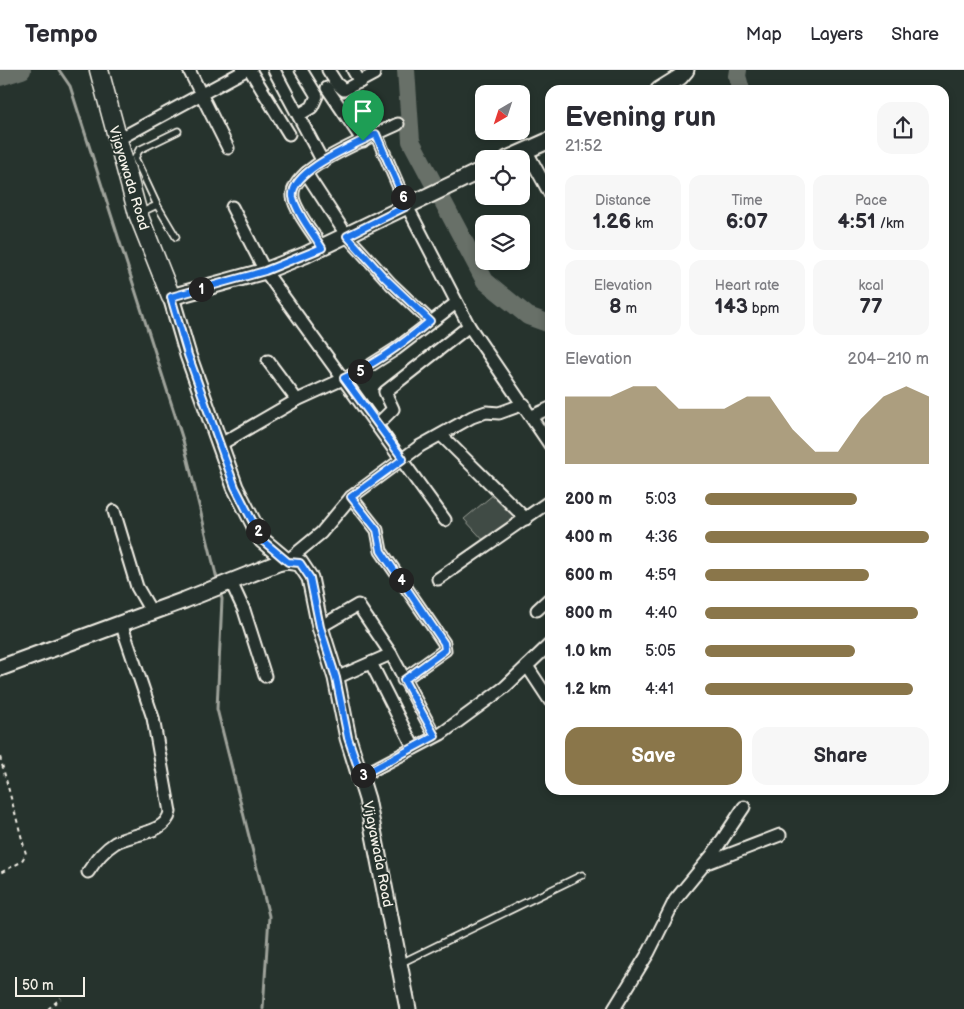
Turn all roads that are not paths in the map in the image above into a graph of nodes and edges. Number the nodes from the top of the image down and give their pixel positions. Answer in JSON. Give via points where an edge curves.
{"nodes":[{"id":1,"x":99,"y":70,"type":"edge"},
{"id":2,"x":189,"y":70,"type":"edge"},
{"id":3,"x":246,"y":70,"type":"edge"},
{"id":4,"x":250,"y":70,"type":"edge"},
{"id":5,"x":274,"y":70,"type":"edge"},
{"id":6,"x":301,"y":70,"type":"edge"},
{"id":7,"x":328,"y":70,"type":"edge"},
{"id":8,"x":353,"y":70,"type":"edge"},
{"id":9,"x":686,"y":70,"type":"edge"},
{"id":10,"x":374,"y":74,"type":"dead end"},
{"id":11,"x":360,"y":82,"type":"junction"},
{"id":12,"x":668,"y":85,"type":"edge"},
{"id":13,"x":326,"y":88,"type":"junction"},
{"id":14,"x":199,"y":94,"type":"junction"},
{"id":15,"x":299,"y":115,"type":"junction"},
{"id":16,"x":398,"y":124,"type":"dead end"},
{"id":17,"x":178,"y":131,"type":"dead end"},
{"id":18,"x":289,"y":134,"type":"dead end"},
{"id":19,"x":376,"y":134,"type":"junction"},
{"id":20,"x":117,"y":140,"type":"junction"},
{"id":21,"x":363,"y":141,"type":"junction"},
{"id":22,"x":545,"y":142,"type":"edge"},
{"id":23,"x":228,"y":148,"type":"dead end"},
{"id":24,"x":526,"y":150,"type":"edge"},
{"id":25,"x":530,"y":157,"type":"edge"},
{"id":26,"x":323,"y":162,"type":"junction"},
{"id":27,"x":475,"y":173,"type":"edge"},
{"id":28,"x":306,"y":174,"type":"junction"},
{"id":29,"x":545,"y":185,"type":"edge"},
{"id":30,"x":157,"y":205,"type":"junction"},
{"id":31,"x":407,"y":206,"type":"junction"},
{"id":32,"x":232,"y":207,"type":"dead end"},
{"id":33,"x":138,"y":214,"type":"junction"},
{"id":34,"x":347,"y":236,"type":"junction"},
{"id":35,"x":176,"y":237,"type":"dead end"},
{"id":36,"x":322,"y":248,"type":"junction"},
{"id":37,"x":265,"y":271,"type":"junction"},
{"id":38,"x":171,"y":297,"type":"junction"},
{"id":39,"x":456,"y":303,"type":"junction"},
{"id":40,"x":430,"y":321,"type":"junction"},
{"id":41,"x":468,"y":326,"type":"junction"},
{"id":42,"x":268,"y":362,"type":"dead end"},
{"id":43,"x":344,"y":378,"type":"junction"},
{"id":44,"x":297,"y":400,"type":"junction"},
{"id":45,"x":524,"y":404,"type":"junction"},
{"id":46,"x":545,"y":410,"type":"edge"},
{"id":47,"x":532,"y":416,"type":"junction"},
{"id":48,"x":377,"y":425,"type":"junction"},
{"id":49,"x":441,"y":435,"type":"junction"},
{"id":50,"x":545,"y":437,"type":"edge"},
{"id":51,"x":221,"y":444,"type":"junction"},
{"id":52,"x":403,"y":459,"type":"junction"},
{"id":53,"x":351,"y":497,"type":"junction"},
{"id":54,"x":545,"y":505,"type":"edge"},
{"id":55,"x":114,"y":511,"type":"dead end"},
{"id":56,"x":526,"y":518,"type":"junction"},
{"id":57,"x":445,"y":520,"type":"dead end"},
{"id":58,"x":288,"y":562,"type":"junction"},
{"id":59,"x":438,"y":579,"type":"dead end"},
{"id":60,"x":229,"y":583,"type":"junction"},
{"id":61,"x":545,"y":603,"type":"edge"},
{"id":62,"x":537,"y":610,"type":"dead end"},
{"id":63,"x":152,"y":612,"type":"junction"},
{"id":64,"x":122,"y":623,"type":"junction"},
{"id":65,"x":320,"y":627,"type":"junction"},
{"id":66,"x":545,"y":649,"type":"edge"},
{"id":67,"x":391,"y":654,"type":"junction"},
{"id":68,"x":371,"y":663,"type":"junction"},
{"id":69,"x":527,"y":666,"type":"junction"},
{"id":70,"x":0,"y":668,"type":"edge"},
{"id":71,"x":265,"y":676,"type":"dead end"},
{"id":72,"x":336,"y":678,"type":"junction"},
{"id":73,"x":404,"y":680,"type":"junction"},
{"id":74,"x":545,"y":693,"type":"edge"},
{"id":75,"x":435,"y":736,"type":"junction"},
{"id":76,"x":414,"y":748,"type":"junction"},
{"id":77,"x":361,"y":776,"type":"junction"},
{"id":78,"x":744,"y":807,"type":"dead end"},
{"id":79,"x":780,"y":835,"type":"dead end"},
{"id":80,"x":705,"y":864,"type":"junction"},
{"id":81,"x":88,"y":872,"type":"dead end"},
{"id":82,"x":582,"y":875,"type":"dead end"},
{"id":83,"x":399,"y":964,"type":"junction"},
{"id":84,"x":408,"y":1009,"type":"edge"},
{"id":85,"x":614,"y":1009,"type":"edge"}],
"edges":[{"from":1,"to":20,"type":"main road","name":"Vijayawada Road"},
{"from":2,"to":14,"type":"street"},
{"from":3,"to":14,"type":"street"},
{"from":4,"to":18,"type":"street"},
{"from":5,"to":15,"type":"street"},
{"from":6,"to":13,"type":"street"},
{"from":7,"to":13,"type":"street"},
{"from":8,"to":11,"type":"street"},
{"from":9,"to":12,"type":"main road"},
{"from":10,"to":11,"type":"street"},
{"from":11,"to":13,"type":"street","via":[[344,90]]},
{"from":13,"to":15,"type":"street","via":[[312,107]]},
{"from":13,"to":21,"type":"street"},
{"from":14,"to":20,"type":"street"},
{"from":14,"to":23,"type":"street"},
{"from":15,"to":26,"type":"street"},
{"from":16,"to":19,"type":"street"},
{"from":17,"to":30,"type":"lane","via":[[139,150],[134,158]]},
{"from":19,"to":21,"type":"street"},
{"from":19,"to":31,"type":"street"},
{"from":20,"to":33,"type":"main road","name":"Vijayawada Road"},
{"from":21,"to":26,"type":"street"},
{"from":22,"to":24,"type":"main road"},
{"from":25,"to":29,"type":"street"},
{"from":26,"to":28,"type":"street"},
{"from":27,"to":31,"type":"main road"},
{"from":28,"to":34,"type":"street"},
{"from":28,"to":36,"type":"street","via":[[294,188],[293,196]]},
{"from":30,"to":33,"type":"lane"},
{"from":30,"to":35,"type":"lane"},
{"from":31,"to":34,"type":"main road"},
{"from":31,"to":39,"type":"street"},
{"from":32,"to":37,"type":"street"},
{"from":33,"to":38,"type":"main road","name":"Vijayawada Road"},
{"from":34,"to":36,"type":"main road"},
{"from":34,"to":40,"type":"street"},
{"from":36,"to":37,"type":"main road"},
{"from":37,"to":38,"type":"main road"},
{"from":37,"to":43,"type":"street"},
{"from":38,"to":51,"type":"main road","name":"Vijayawada Road","via":[[188,355]]},
{"from":39,"to":40,"type":"street"},
{"from":39,"to":41,"type":"street"},
{"from":40,"to":43,"type":"street","via":[[396,349]]},
{"from":41,"to":45,"type":"street"},
{"from":41,"to":48,"type":"street","via":[[385,392],[394,409]]},
{"from":42,"to":44,"type":"street"},
{"from":43,"to":44,"type":"street"},
{"from":43,"to":48,"type":"street"},
{"from":44,"to":51,"type":"street"},
{"from":45,"to":47,"type":"street"},
{"from":45,"to":49,"type":"street","via":[[499,414],[486,412]]},
{"from":46,"to":47,"type":"street"},
{"from":47,"to":50,"type":"street"},
{"from":48,"to":52,"type":"street"},
{"from":49,"to":52,"type":"street"},
{"from":49,"to":56,"type":"street"},
{"from":51,"to":58,"type":"main road","name":"Vijayawada Road","via":[[235,487],[262,540]]},
{"from":52,"to":53,"type":"street"},
{"from":52,"to":57,"type":"street"},
{"from":53,"to":58,"type":"street","via":[[322,533]]},
{"from":53,"to":73,"type":"street","via":[[377,530],[381,551],[444,643],[445,650]]},
{"from":54,"to":56,"type":"street"},
{"from":55,"to":63,"type":"street","via":[[137,587]]},
{"from":56,"to":59,"type":"street"},
{"from":58,"to":60,"type":"main road"},
{"from":58,"to":65,"type":"main road","name":"Vijayawada Road","via":[[300,563],[307,573]]},
{"from":60,"to":63,"type":"main road"},
{"from":60,"to":71,"type":"street","via":[[244,610]]},
{"from":61,"to":62,"type":"street"},
{"from":63,"to":64,"type":"main road"},
{"from":64,"to":70,"type":"main road"},
{"from":64,"to":81,"type":"street","via":[[153,718],[170,812],[160,828],[114,843]]},
{"from":65,"to":67,"type":"street","via":[[358,605]]},
{"from":65,"to":72,"type":"main road","name":"Vijayawada Road"},
{"from":66,"to":69,"type":"street"},
{"from":67,"to":68,"type":"street"},
{"from":67,"to":73,"type":"street"},
{"from":68,"to":72,"type":"street"},
{"from":68,"to":76,"type":"street"},
{"from":69,"to":74,"type":"street"},
{"from":69,"to":75,"type":"street","via":[[485,703]]},
{"from":72,"to":77,"type":"main road","name":"Vijayawada Road","via":[[348,738]]},
{"from":73,"to":75,"type":"street"},
{"from":75,"to":76,"type":"street"},
{"from":76,"to":77,"type":"street"},
{"from":77,"to":83,"type":"main road","name":"Vijayawada Road"},
{"from":78,"to":80,"type":"street"},
{"from":79,"to":80,"type":"street"},
{"from":80,"to":85,"type":"street","via":[[674,900],[650,952]]},
{"from":82,"to":83,"type":"lane"},
{"from":83,"to":84,"type":"main road","name":"Vijayawada Road"}]}
